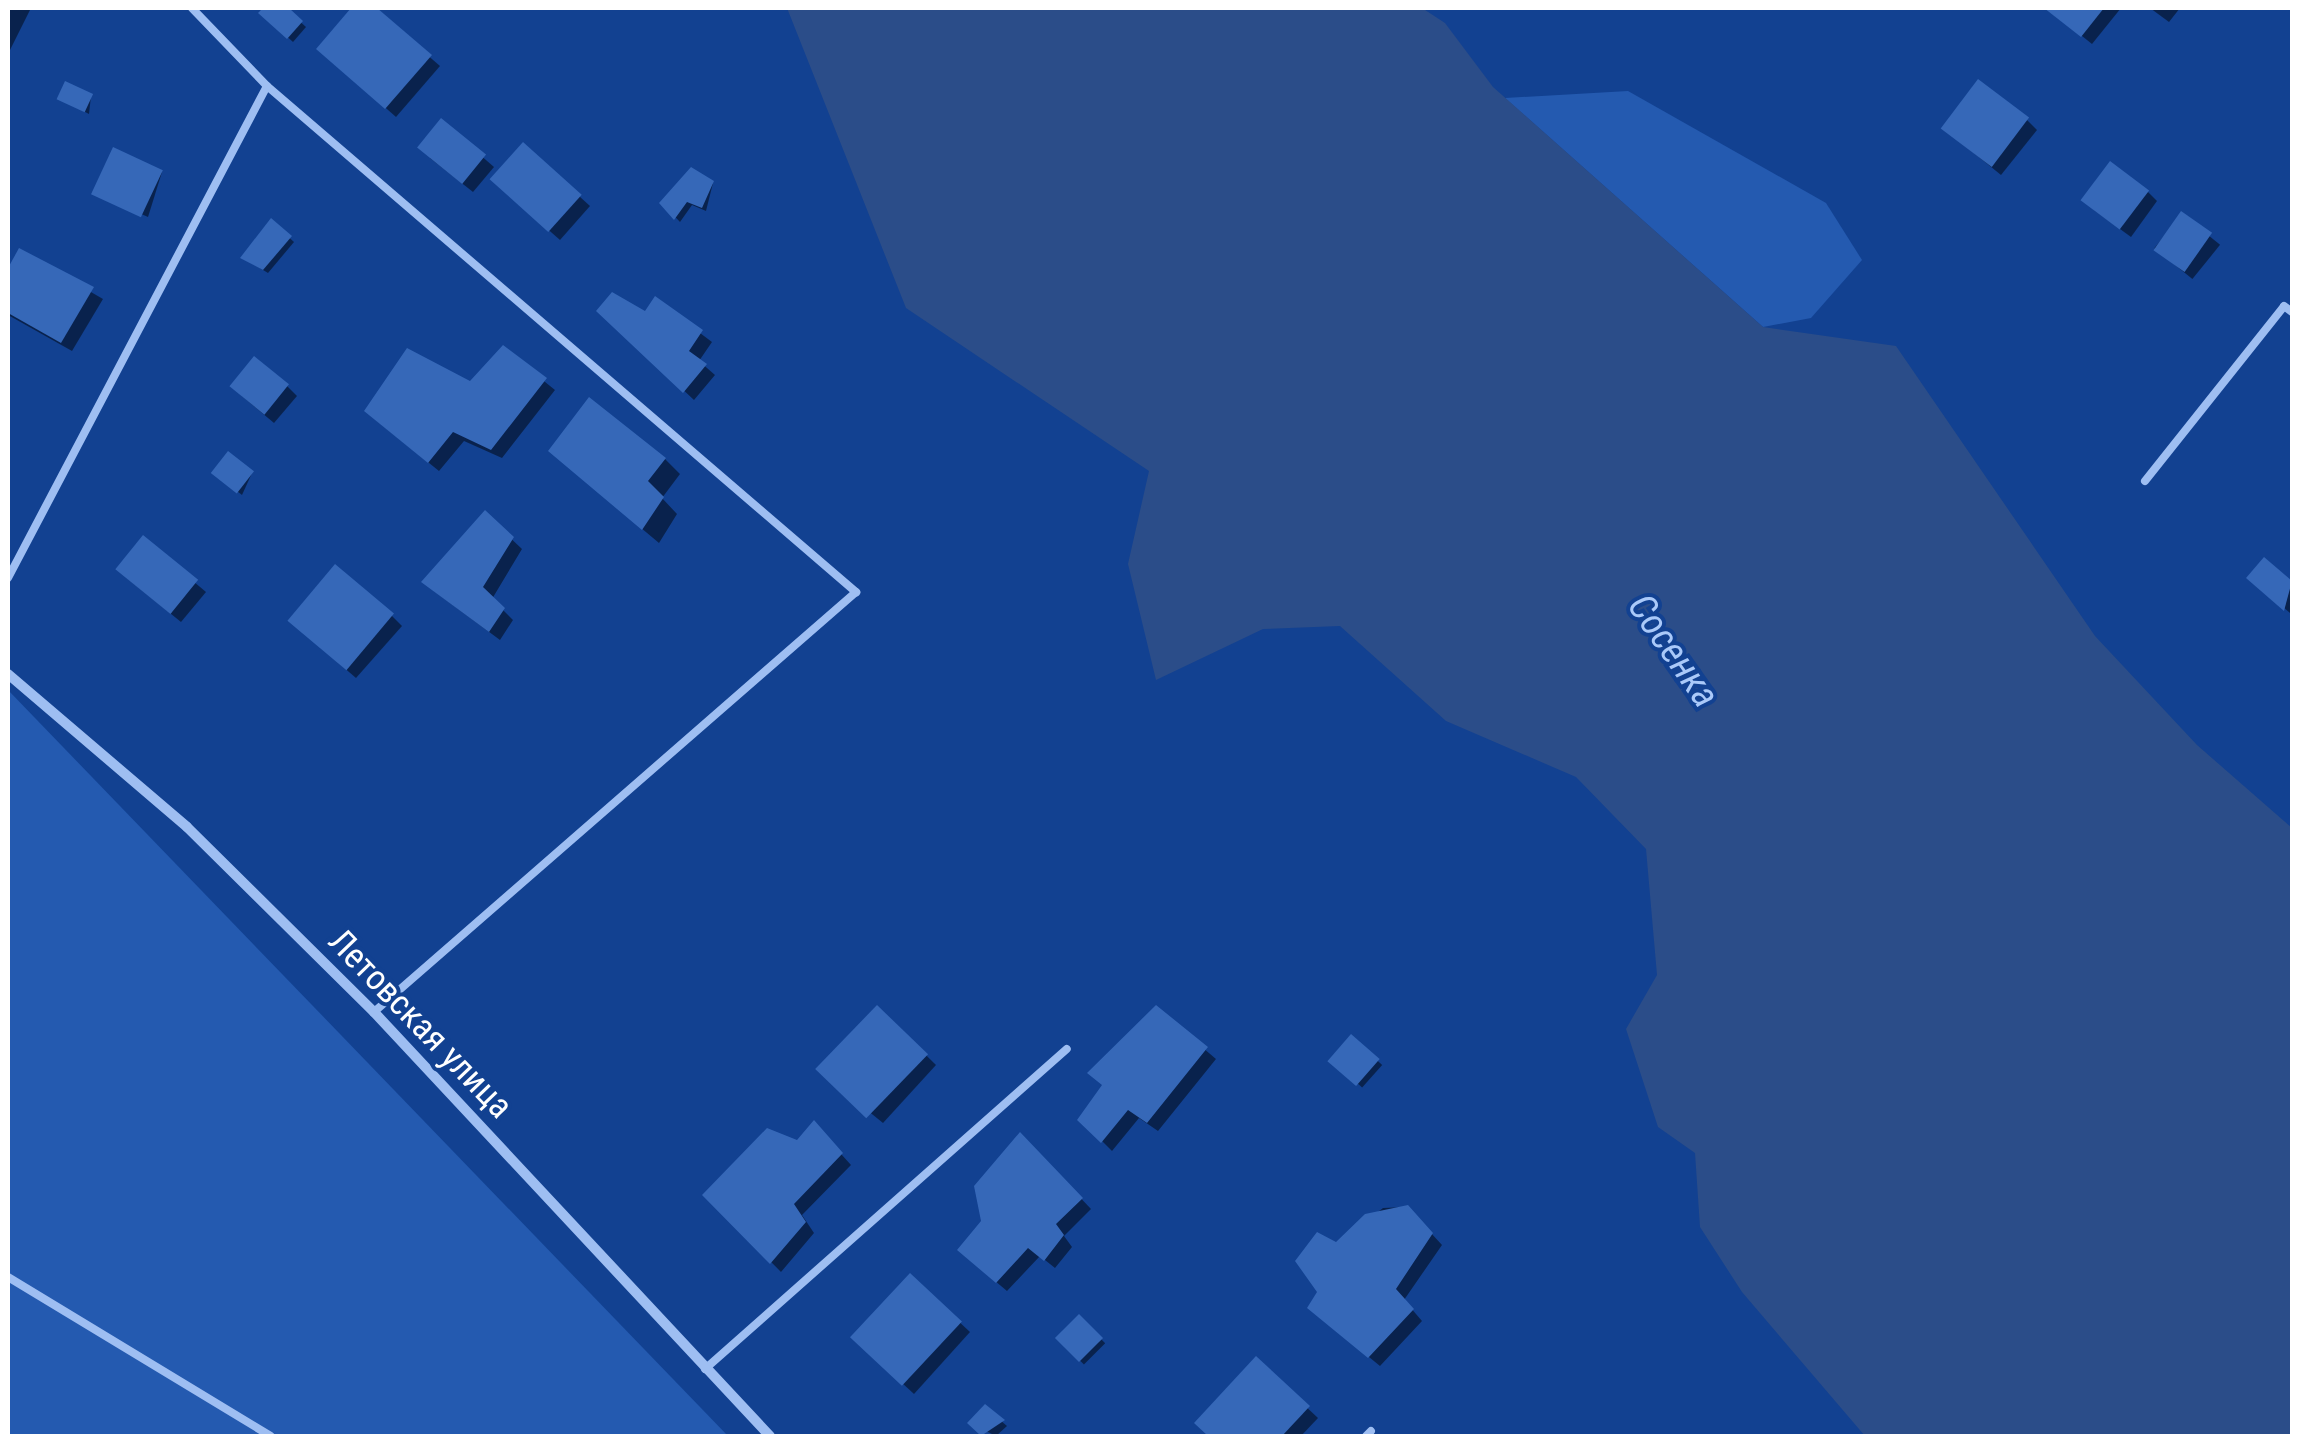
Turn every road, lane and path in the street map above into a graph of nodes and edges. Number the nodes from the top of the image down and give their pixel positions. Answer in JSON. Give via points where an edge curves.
{"nodes":[{"id":1,"x":192,"y":8,"type":"edge"},
{"id":2,"x":266,"y":86,"type":"junction"},
{"id":3,"x":2292,"y":312,"type":"edge"},
{"id":4,"x":2145,"y":481,"type":"dead end"},
{"id":5,"x":8,"y":578,"type":"edge"},
{"id":6,"x":8,"y":674,"type":"edge"},
{"id":7,"x":374,"y":1012,"type":"junction"},
{"id":8,"x":1067,"y":1049,"type":"dead end"},
{"id":9,"x":8,"y":1277,"type":"edge"},
{"id":10,"x":706,"y":1370,"type":"junction"},
{"id":11,"x":271,"y":1436,"type":"edge"},
{"id":12,"x":770,"y":1436,"type":"edge"}],
"edges":[{"from":1,"to":2,"type":"lane"},
{"from":2,"to":5,"type":"lane"},
{"from":2,"to":7,"type":"lane","via":[[856,592]]},
{"from":3,"to":4,"type":"lane","via":[[2284,306]]},
{"from":6,"to":7,"type":"street","name":"Летовская улица","via":[[188,827]]},
{"from":7,"to":10,"type":"street","name":"Летовская улица"},
{"from":8,"to":10,"type":"lane"},
{"from":9,"to":11,"type":"lane"},
{"from":10,"to":12,"type":"street","name":"Летовская улица"}]}
